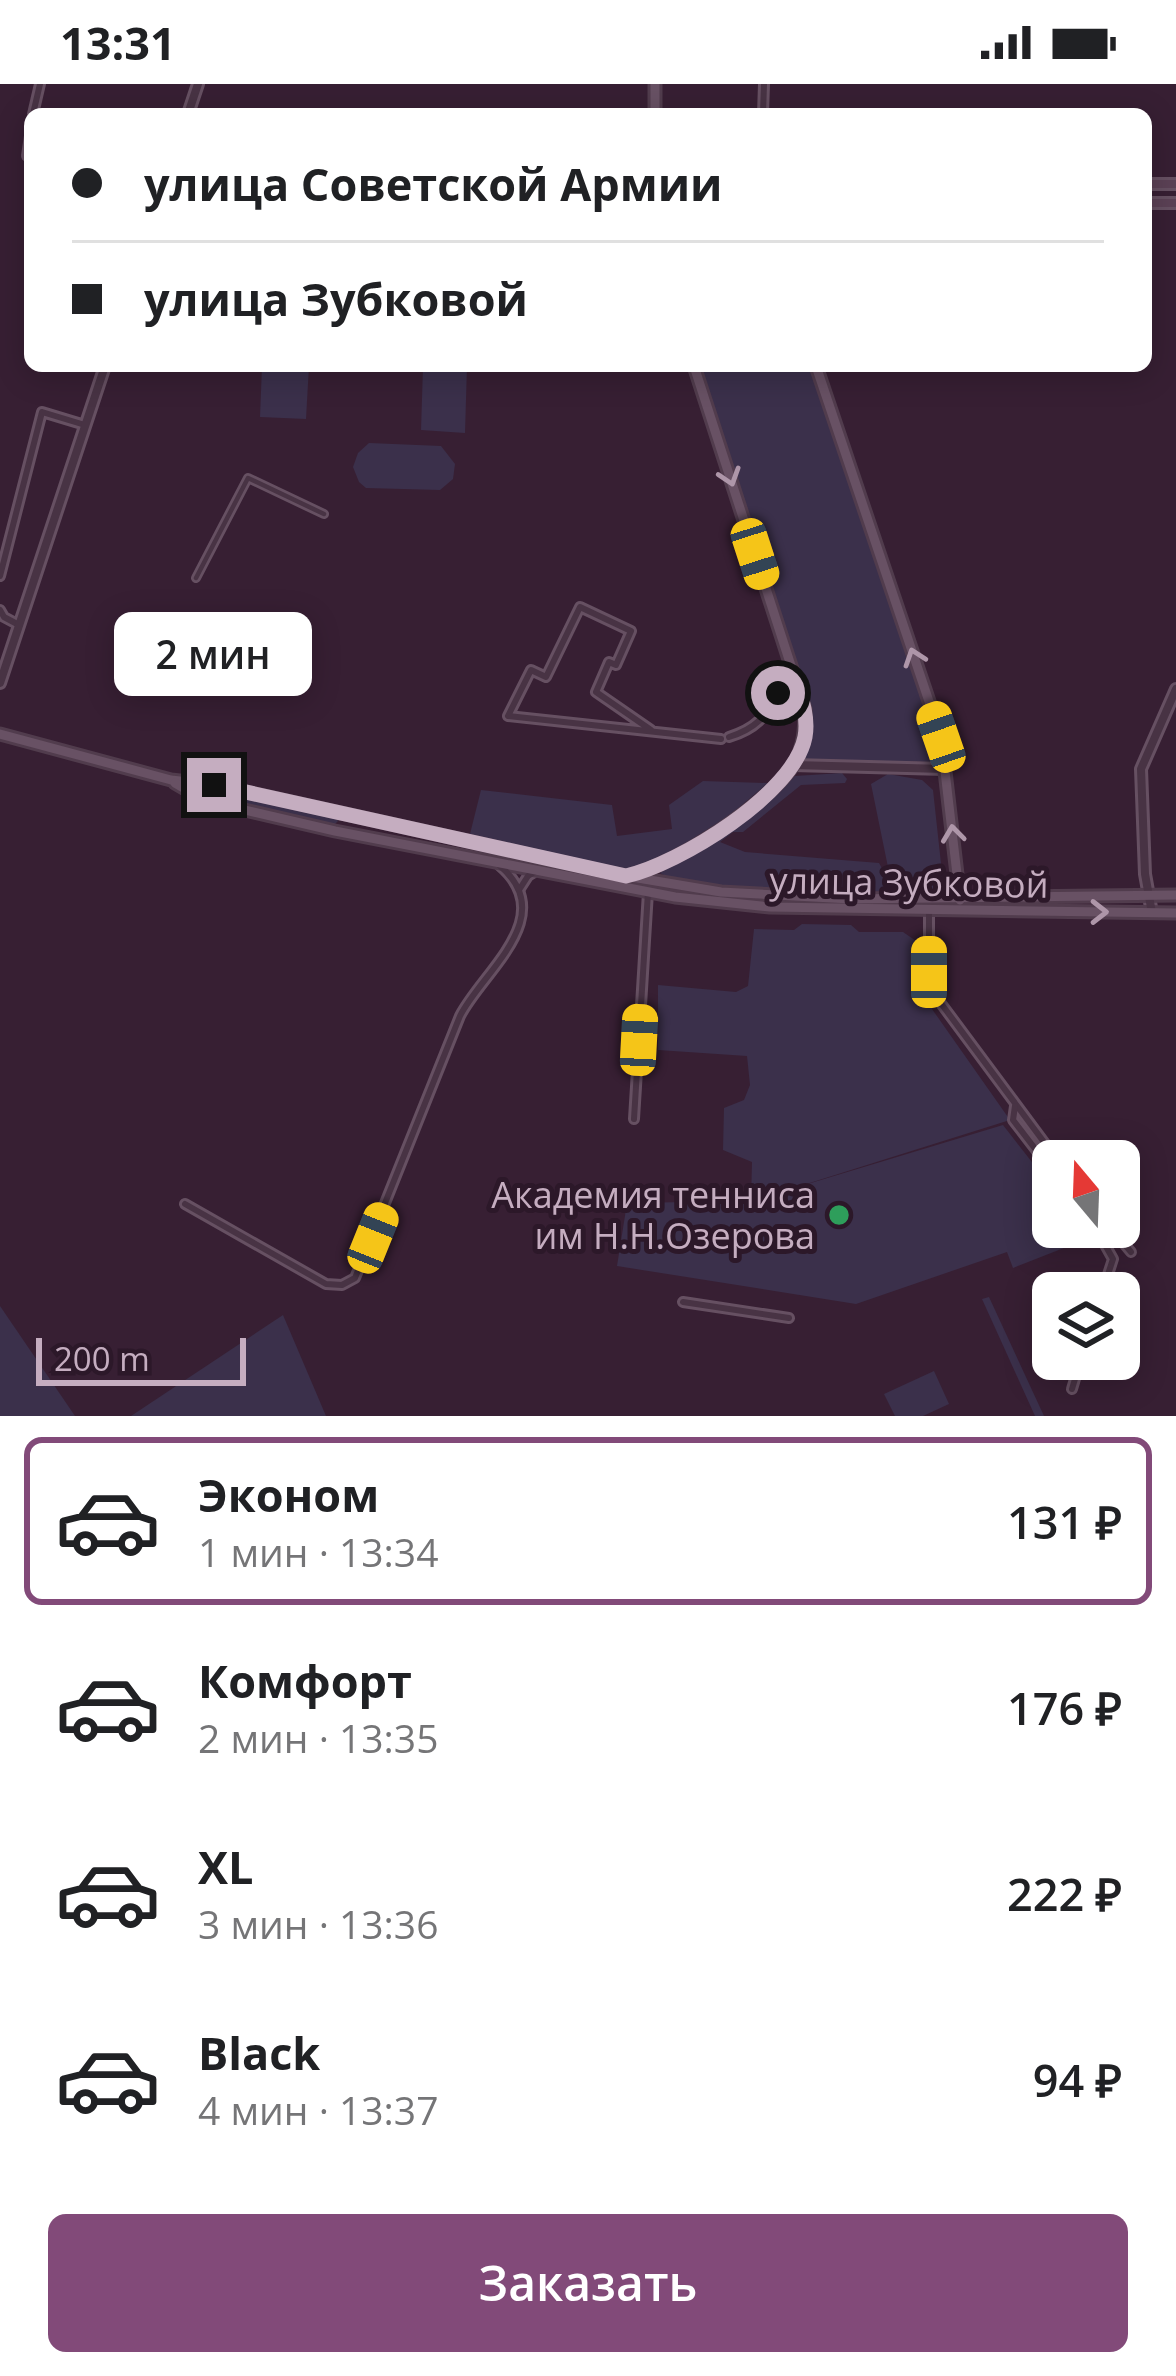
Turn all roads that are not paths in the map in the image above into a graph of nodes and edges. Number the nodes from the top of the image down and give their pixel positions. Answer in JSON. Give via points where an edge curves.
{"nodes":[{"id":1,"x":103,"y":372,"type":"edge"},
{"id":2,"x":696,"y":372,"type":"edge"},
{"id":3,"x":819,"y":372,"type":"edge"},
{"id":4,"x":86,"y":425,"type":"junction"},
{"id":5,"x":324,"y":514,"type":"dead end"},
{"id":6,"x":0,"y":575,"type":"edge"},
{"id":7,"x":196,"y":578,"type":"dead end"},
{"id":8,"x":0,"y":610,"type":"edge"},
{"id":9,"x":19,"y":625,"type":"junction"},
{"id":10,"x":0,"y":683,"type":"edge"},
{"id":11,"x":1176,"y":689,"type":"edge"},
{"id":12,"x":799,"y":691,"type":"junction"},
{"id":13,"x":651,"y":730,"type":"junction"},
{"id":14,"x":0,"y":734,"type":"edge"},
{"id":15,"x":793,"y":766,"type":"junction"},
{"id":16,"x":945,"y":770,"type":"junction"},
{"id":17,"x":171,"y":780,"type":"junction"},
{"id":18,"x":214,"y":785,"type":"junction"},
{"id":19,"x":206,"y":801,"type":"junction"},
{"id":20,"x":338,"y":813,"type":"junction"},
{"id":21,"x":358,"y":816,"type":"junction"},
{"id":22,"x":380,"y":820,"type":"junction"},
{"id":23,"x":335,"y":830,"type":"junction"},
{"id":24,"x":353,"y":835,"type":"junction"},
{"id":25,"x":375,"y":839,"type":"junction"},
{"id":26,"x":467,"y":841,"type":"junction"},
{"id":27,"x":460,"y":856,"type":"junction"},
{"id":28,"x":498,"y":864,"type":"junction"},
{"id":29,"x":656,"y":869,"type":"junction"},
{"id":30,"x":536,"y":871,"type":"junction"},
{"id":31,"x":626,"y":876,"type":"junction"},
{"id":32,"x":645,"y":887,"type":"junction"},
{"id":33,"x":519,"y":890,"type":"junction"},
{"id":34,"x":1152,"y":896,"type":"junction"},
{"id":35,"x":1176,"y":896,"type":"edge"},
{"id":36,"x":959,"y":898,"type":"junction"},
{"id":37,"x":929,"y":911,"type":"junction"},
{"id":38,"x":961,"y":911,"type":"junction"},
{"id":39,"x":1152,"y":913,"type":"junction"},
{"id":40,"x":1176,"y":913,"type":"edge"},
{"id":41,"x":1015,"y":1106,"type":"junction"},
{"id":42,"x":634,"y":1119,"type":"dead end"},
{"id":43,"x":1042,"y":1140,"type":"edge"},
{"id":44,"x":1032,"y":1145,"type":"edge"},
{"id":45,"x":185,"y":1204,"type":"dead end"},
{"id":46,"x":1127,"y":1248,"type":"edge"},
{"id":47,"x":1131,"y":1252,"type":"dead end"},
{"id":48,"x":682,"y":1302,"type":"dead end"},
{"id":49,"x":789,"y":1318,"type":"dead end"},
{"id":50,"x":1075,"y":1380,"type":"edge"},
{"id":51,"x":1072,"y":1389,"type":"dead end"}],
"edges":[{"from":1,"to":4,"type":"street"},
{"from":2,"to":12,"type":"main road","one_way":true},
{"from":16,"to":3,"type":"main road","one_way":true,"via":[[941,737]]},
{"from":4,"to":6,"type":"street","via":[[42,412]]},
{"from":4,"to":9,"type":"street"},
{"from":5,"to":7,"type":"street","via":[[248,478]]},
{"from":8,"to":9,"type":"street"},
{"from":9,"to":10,"type":"street"},
{"from":11,"to":34,"type":"street","via":[[1141,769]]},
{"from":12,"to":13,"type":"street","via":[[778,692],[766,717],[725,738]]},
{"from":12,"to":15,"type":"main road","via":[[805,737]]},
{"from":13,"to":13,"type":"street","via":[[603,725],[508,716],[531,670],[546,676],[580,607],[632,631],[596,692]]},
{"from":14,"to":17,"type":"main road","name":"улица Зубковой"},
{"from":15,"to":16,"type":"street"},
{"from":15,"to":29,"type":"main road","via":[[733,821]]},
{"from":36,"to":16,"type":"main road","one_way":true},
{"from":17,"to":18,"type":"main road","name":"улица Зубковой"},
{"from":17,"to":19,"type":"main road","name":"улица Зубковой"},
{"from":18,"to":19,"type":"main road","via":[[205,788]]},
{"from":18,"to":20,"type":"main road","name":"улица Зубковой"},
{"from":19,"to":23,"type":"main road","name":"улица Зубковой"},
{"from":20,"to":21,"type":"main road","name":"улица Зубковой"},
{"from":20,"to":23,"type":"main road","via":[[342,826]]},
{"from":21,"to":22,"type":"main road","name":"улица Зубковой"},
{"from":21,"to":24,"type":"main road","via":[[349,820]]},
{"from":22,"to":25,"type":"main road"},
{"from":22,"to":26,"type":"main road","name":"улица Зубковой"},
{"from":23,"to":24,"type":"main road","name":"улица Зубковой"},
{"from":24,"to":25,"type":"main road","name":"улица Зубковой"},
{"from":25,"to":27,"type":"main road","name":"улица Зубковой"},
{"from":26,"to":27,"type":"main road","via":[[457,842]]},
{"from":26,"to":31,"type":"main road","name":"улица Зубковой"},
{"from":27,"to":28,"type":"main road","name":"улица Зубковой"},
{"from":28,"to":30,"type":"main road","name":"улица Зубковой"},
{"from":28,"to":33,"type":"street"},
{"from":29,"to":31,"type":"main road"},
{"from":29,"to":32,"type":"main road"},
{"from":30,"to":32,"type":"main road","name":"улица Зубковой"},
{"from":30,"to":33,"type":"street"},
{"from":31,"to":32,"type":"main road","name":"улица Зубковой"},
{"from":32,"to":36,"type":"main road","name":"улица Зубковой"},
{"from":32,"to":37,"type":"main road","name":"улица Зубковой","via":[[764,907]]},
{"from":32,"to":42,"type":"street"},
{"from":33,"to":45,"type":"street","via":[[513,944],[460,1016],[356,1278],[326,1284]]},
{"from":34,"to":35,"type":"main road","name":"улица Зубковой"},
{"from":34,"to":36,"type":"main road","name":"улица Зубковой"},
{"from":34,"to":39,"type":"street"},
{"from":36,"to":38,"type":"main road"},
{"from":37,"to":38,"type":"main road","name":"улица Зубковой"},
{"from":37,"to":41,"type":"street","via":[[934,994]]},
{"from":38,"to":39,"type":"main road","name":"улица Зубковой","one_way":true},
{"from":39,"to":40,"type":"main road","name":"улица Зубковой"},
{"from":41,"to":43,"type":"street"},
{"from":41,"to":44,"type":"street","via":[[1013,1120]]},
{"from":46,"to":47,"type":"street"},
{"from":48,"to":49,"type":"street"},
{"from":50,"to":51,"type":"street"}]}
